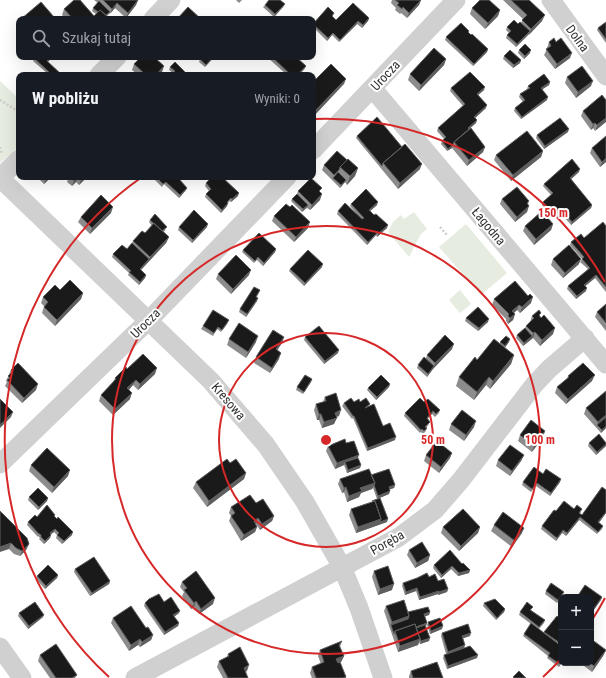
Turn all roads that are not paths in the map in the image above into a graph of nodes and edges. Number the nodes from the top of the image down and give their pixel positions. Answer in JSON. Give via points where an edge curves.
{"nodes":[{"id":1,"x":172,"y":0,"type":"edge"},
{"id":2,"x":456,"y":0,"type":"edge"},
{"id":3,"x":551,"y":0,"type":"edge"},
{"id":4,"x":156,"y":16,"type":"edge"},
{"id":5,"x":113,"y":60,"type":"edge"},
{"id":6,"x":102,"y":72,"type":"edge"},
{"id":7,"x":606,"y":76,"type":"edge"},
{"id":8,"x":372,"y":88,"type":"junction"},
{"id":9,"x":316,"y":147,"type":"edge"},
{"id":10,"x":16,"y":162,"type":"edge"},
{"id":11,"x":0,"y":178,"type":"edge"},
{"id":12,"x":284,"y":180,"type":"edge"},
{"id":13,"x":149,"y":320,"type":"junction"},
{"id":14,"x":585,"y":338,"type":"junction"},
{"id":15,"x":606,"y":364,"type":"edge"},
{"id":16,"x":0,"y":464,"type":"edge"},
{"id":17,"x":342,"y":567,"type":"junction"},
{"id":18,"x":0,"y":647,"type":"edge"},
{"id":19,"x":22,"y":678,"type":"edge"},
{"id":20,"x":135,"y":678,"type":"edge"},
{"id":21,"x":383,"y":678,"type":"edge"}],
"edges":[{"from":1,"to":4,"type":"street"},
{"from":2,"to":8,"type":"street","name":"Urocza"},
{"from":3,"to":7,"type":"street","name":"Dolna"},
{"from":5,"to":6,"type":"street"},
{"from":8,"to":9,"type":"street","name":"Urocza"},
{"from":8,"to":14,"type":"street","name":"Łagodna"},
{"from":10,"to":11,"type":"street"},
{"from":11,"to":13,"type":"street","name":"Kresowa"},
{"from":12,"to":13,"type":"street","name":"Urocza"},
{"from":13,"to":16,"type":"street","name":"Urocza"},
{"from":13,"to":17,"type":"street","name":"Kresowa","via":[[211,381],[266,445],[305,502]]},
{"from":14,"to":15,"type":"street","name":"Łagodna"},
{"from":14,"to":17,"type":"street","name":"Poręba","via":[[534,385],[435,510],[399,537]]},
{"from":17,"to":20,"type":"street","name":"Poręba"},
{"from":17,"to":21,"type":"street","name":"Kresowa"},
{"from":18,"to":19,"type":"street"}]}
